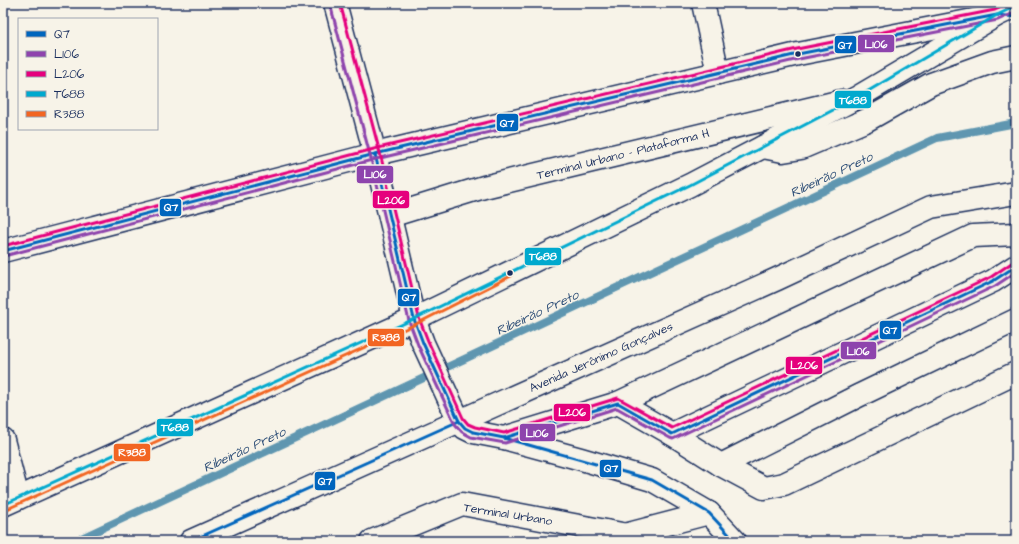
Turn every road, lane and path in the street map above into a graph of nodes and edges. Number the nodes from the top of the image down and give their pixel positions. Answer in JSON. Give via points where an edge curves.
{"nodes":[{"id":1,"x":335,"y":3,"type":"edge"},
{"id":2,"x":703,"y":3,"type":"edge"},
{"id":3,"x":1010,"y":13,"type":"edge"},
{"id":4,"x":1016,"y":57,"type":"edge"},
{"id":5,"x":718,"y":73,"type":"junction"},
{"id":6,"x":858,"y":97,"type":"junction"},
{"id":7,"x":763,"y":148,"type":"junction"},
{"id":8,"x":375,"y":154,"type":"junction"},
{"id":9,"x":1016,"y":193,"type":"edge"},
{"id":10,"x":390,"y":216,"type":"junction"},
{"id":11,"x":1016,"y":234,"type":"edge"},
{"id":12,"x":3,"y":251,"type":"edge"},
{"id":13,"x":1016,"y":266,"type":"edge"},
{"id":14,"x":414,"y":319,"type":"junction"},
{"id":15,"x":1016,"y":320,"type":"edge"},
{"id":16,"x":1016,"y":373,"type":"edge"},
{"id":17,"x":618,"y":403,"type":"junction"},
{"id":18,"x":459,"y":421,"type":"junction"},
{"id":19,"x":672,"y":434,"type":"junction"},
{"id":20,"x":504,"y":438,"type":"junction"},
{"id":21,"x":3,"y":440,"type":"edge"},
{"id":22,"x":721,"y":465,"type":"junction"},
{"id":23,"x":11,"y":501,"type":"edge"},
{"id":24,"x":709,"y":513,"type":"junction"},
{"id":25,"x":627,"y":535,"type":"junction"},
{"id":26,"x":191,"y":541,"type":"edge"},
{"id":27,"x":372,"y":541,"type":"edge"},
{"id":28,"x":604,"y":541,"type":"edge"},
{"id":29,"x":735,"y":541,"type":"edge"}],
"edges":[{"from":1,"to":8,"type":"main road"},
{"from":2,"to":5,"type":"main road"},
{"from":3,"to":5,"type":"main road","via":[[798,54]]},
{"from":3,"to":6,"type":"main road"},
{"from":4,"to":7,"type":"main road","via":[[992,62],[931,84],[867,120],[801,148],[783,151]]},
{"from":5,"to":8,"type":"main road"},
{"from":6,"to":7,"type":"main road"},
{"from":6,"to":10,"type":"main road","name":"Terminal Urbano - Plataforma H","via":[[484,188]]},
{"from":7,"to":14,"type":"main road"},
{"from":8,"to":10,"type":"main road"},
{"from":8,"to":12,"type":"main road"},
{"from":9,"to":18,"type":"main road","name":"Avenida Jerônimo Gonçalves","via":[[931,207]]},
{"from":10,"to":14,"type":"main road"},
{"from":11,"to":17,"type":"main road","via":[[973,236]]},
{"from":13,"to":19,"type":"main road","via":[[993,281]]},
{"from":14,"to":18,"type":"main road"},
{"from":14,"to":23,"type":"main road"},
{"from":15,"to":22,"type":"main road"},
{"from":16,"to":22,"type":"main road","via":[[784,484],[764,488]]},
{"from":17,"to":19,"type":"main road"},
{"from":17,"to":20,"type":"main road"},
{"from":18,"to":20,"type":"main road","via":[[473,432]]},
{"from":18,"to":26,"type":"main road","name":"Avenida Jerônimo Gonçalves"},
{"from":19,"to":22,"type":"main road"},
{"from":20,"to":24,"type":"main road","via":[[652,480]]},
{"from":21,"to":23,"type":"main road"},
{"from":24,"to":25,"type":"main road"},
{"from":24,"to":29,"type":"main road"},
{"from":25,"to":27,"type":"main road","name":"Terminal Urbano","via":[[462,504]]},
{"from":25,"to":28,"type":"main road"}]}
